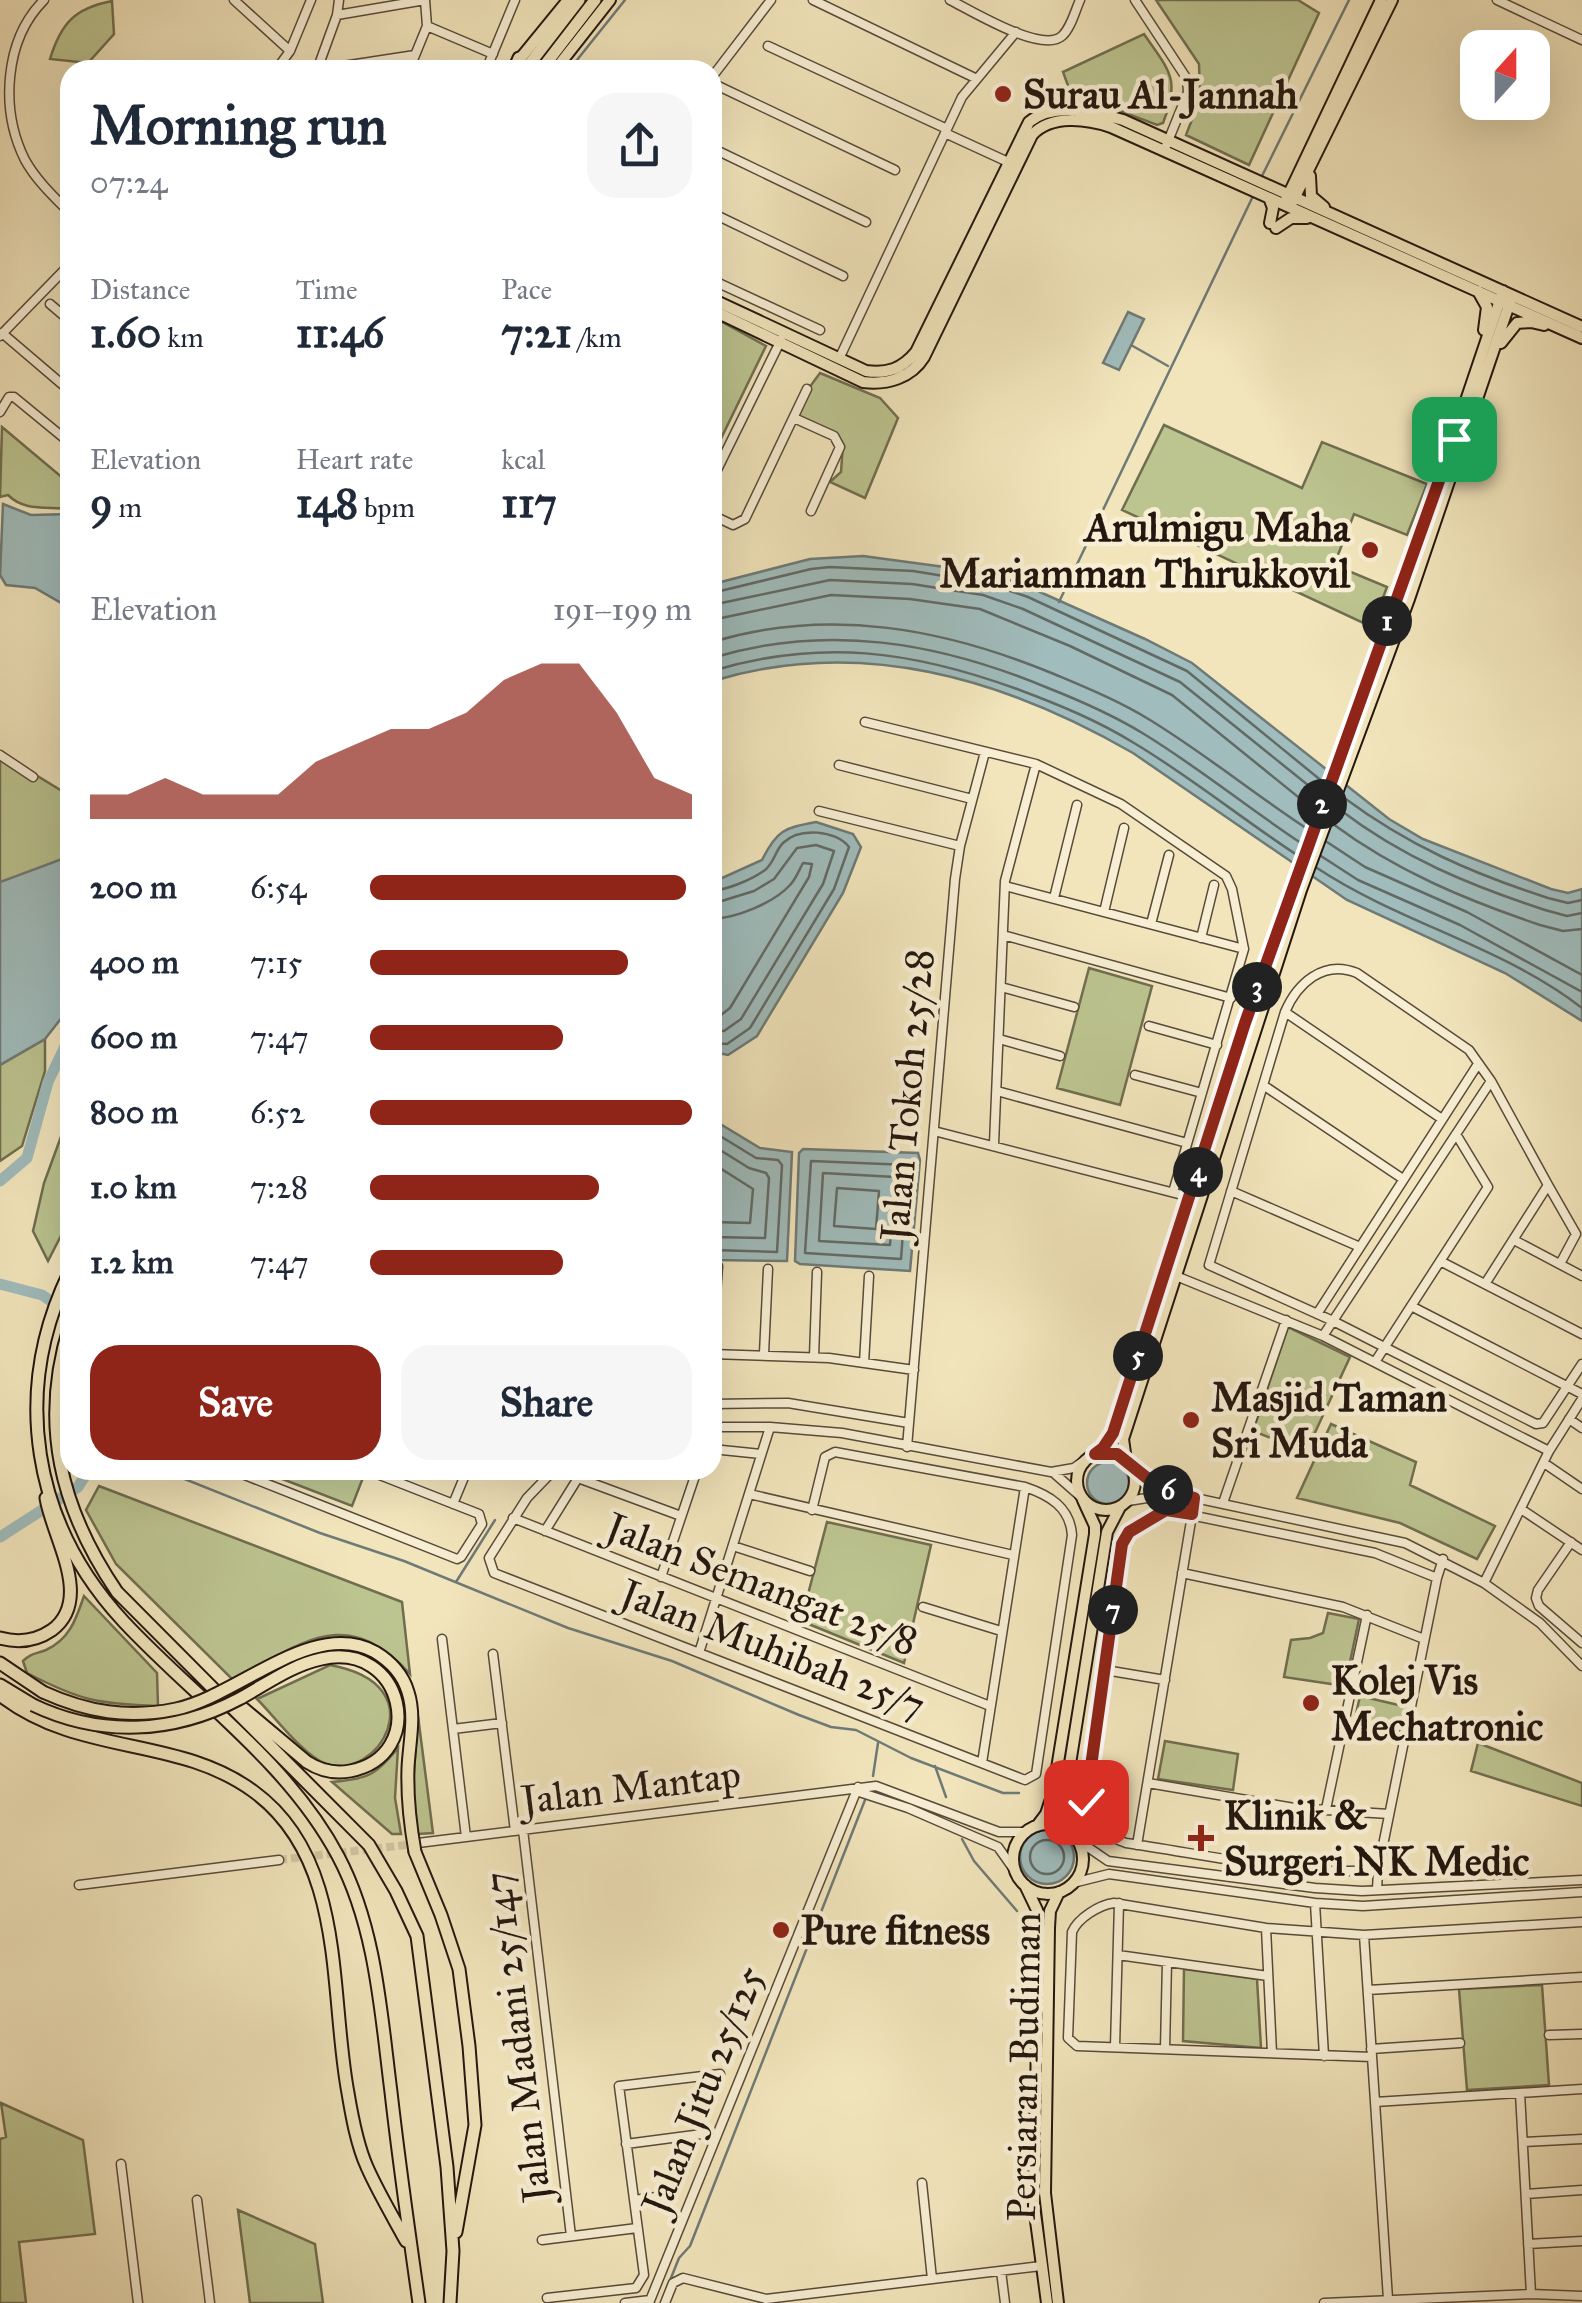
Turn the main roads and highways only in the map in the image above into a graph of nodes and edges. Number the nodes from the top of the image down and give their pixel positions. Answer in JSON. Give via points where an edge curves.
{"nodes":[{"id":1,"x":568,"y":0,"type":"edge"},
{"id":2,"x":579,"y":0,"type":"edge"},
{"id":3,"x":595,"y":0,"type":"edge"},
{"id":4,"x":610,"y":0,"type":"edge"},
{"id":5,"x":1381,"y":0,"type":"edge"},
{"id":6,"x":1392,"y":0,"type":"edge"},
{"id":7,"x":523,"y":60,"type":"edge"},
{"id":8,"x":524,"y":60,"type":"edge"},
{"id":9,"x":548,"y":60,"type":"edge"},
{"id":10,"x":562,"y":60,"type":"edge"},
{"id":11,"x":1166,"y":146,"type":"junction"},
{"id":12,"x":1308,"y":163,"type":"junction"},
{"id":13,"x":1266,"y":191,"type":"junction"},
{"id":14,"x":1289,"y":202,"type":"junction"},
{"id":15,"x":1313,"y":218,"type":"junction"},
{"id":16,"x":1360,"y":227,"type":"junction"},
{"id":17,"x":1478,"y":291,"type":"junction"},
{"id":18,"x":1506,"y":298,"type":"junction"},
{"id":19,"x":722,"y":304,"type":"edge"},
{"id":20,"x":722,"y":314,"type":"edge"},
{"id":21,"x":1555,"y":324,"type":"junction"},
{"id":22,"x":1582,"y":327,"type":"edge"},
{"id":23,"x":782,"y":338,"type":"junction"},
{"id":24,"x":1582,"y":338,"type":"edge"},
{"id":25,"x":1485,"y":359,"type":"junction"},
{"id":26,"x":1296,"y":888,"type":"junction"},
{"id":27,"x":60,"y":1297,"type":"edge"},
{"id":28,"x":60,"y":1369,"type":"edge"},
{"id":29,"x":1090,"y":1457,"type":"junction"},
{"id":30,"x":60,"y":1463,"type":"edge"},
{"id":31,"x":1129,"y":1464,"type":"junction"},
{"id":32,"x":62,"y":1480,"type":"edge"},
{"id":33,"x":1082,"y":1498,"type":"junction"},
{"id":34,"x":1124,"y":1504,"type":"junction"},
{"id":35,"x":64,"y":1543,"type":"junction"},
{"id":36,"x":0,"y":1638,"type":"edge"},
{"id":37,"x":170,"y":1644,"type":"junction"},
{"id":38,"x":0,"y":1663,"type":"edge"},
{"id":39,"x":0,"y":1685,"type":"edge"},
{"id":40,"x":0,"y":1694,"type":"edge"},
{"id":41,"x":1031,"y":1829,"type":"junction"},
{"id":42,"x":1072,"y":1835,"type":"junction"},
{"id":43,"x":1025,"y":1885,"type":"junction"},
{"id":44,"x":1059,"y":1892,"type":"junction"},
{"id":45,"x":1046,"y":2192,"type":"junction"},
{"id":46,"x":410,"y":2249,"type":"junction"},
{"id":47,"x":453,"y":2251,"type":"junction"},
{"id":48,"x":1041,"y":2266,"type":"junction"},
{"id":49,"x":451,"y":2301,"type":"edge"},
{"id":50,"x":1055,"y":2302,"type":"edge"},
{"id":51,"x":419,"y":2303,"type":"edge"}],
"edges":[{"from":1,"to":7,"type":"main road"},
{"from":2,"to":8,"type":"highway"},
{"from":3,"to":9,"type":"highway"},
{"from":4,"to":10,"type":"main road"},
{"from":5,"to":12,"type":"main road"},
{"from":6,"to":12,"type":"main road"},
{"from":11,"to":13,"type":"main road"},
{"from":11,"to":23,"type":"main road","via":[[1084,120],[1039,128],[924,357],[904,376],[863,382]]},
{"from":11,"to":23,"type":"main road","via":[[1123,120],[1072,110],[1034,117],[908,361],[866,371]]},
{"from":12,"to":13,"type":"main road"},
{"from":12,"to":14,"type":"main road"},
{"from":12,"to":16,"type":"main road","via":[[1311,196]]},
{"from":13,"to":14,"type":"main road"},
{"from":13,"to":15,"type":"main road","via":[[1273,225]]},
{"from":14,"to":15,"type":"main road"},
{"from":14,"to":16,"type":"main road"},
{"from":15,"to":17,"type":"main road"},
{"from":16,"to":18,"type":"main road"},
{"from":17,"to":18,"type":"main road"},
{"from":17,"to":25,"type":"main road","via":[[1487,307]]},
{"from":18,"to":21,"type":"main road"},
{"from":18,"to":22,"type":"main road"},
{"from":18,"to":25,"type":"main road"},
{"from":19,"to":23,"type":"main road"},
{"from":20,"to":23,"type":"main road"},
{"from":21,"to":24,"type":"main road"},
{"from":21,"to":25,"type":"main road","via":[[1517,323]]},
{"from":25,"to":26,"type":"main road"},
{"from":26,"to":29,"type":"main road","via":[[1113,1433]]},
{"from":26,"to":31,"type":"main road","via":[[1123,1438]]},
{"from":27,"to":35,"type":"highway","via":[[39,1369],[35,1416],[49,1516]]},
{"from":28,"to":30,"type":"highway"},
{"from":29,"to":31,"type":"main road","via":[[1117,1454]]},
{"from":29,"to":33,"type":"main road","via":[[1078,1471]]},
{"from":31,"to":34,"type":"main road","via":[[1134,1491]]},
{"from":32,"to":37,"type":"highway","via":[[94,1558],[117,1592]]},
{"from":33,"to":34,"type":"main road","via":[[1108,1511]]},
{"from":33,"to":41,"type":"main road","via":[[1095,1534],[1053,1792],[1046,1814]]},
{"from":34,"to":42,"type":"main road","via":[[1107,1532],[1062,1814]]},
{"from":35,"to":36,"type":"highway","via":[[71,1585],[67,1612],[43,1636]]},
{"from":35,"to":46,"type":"highway","via":[[122,1620],[281,1776],[340,1859],[379,1997]]},
{"from":37,"to":39,"type":"highway","bridge":true,"via":[[307,1762],[335,1773],[363,1768],[386,1752],[396,1733],[395,1694],[375,1667],[342,1656],[321,1659],[223,1707],[136,1728],[88,1724]]},
{"from":37,"to":47,"type":"highway","via":[[369,1845],[417,1936]]},
{"from":38,"to":47,"type":"highway","bridge":true,"via":[[43,1692],[102,1712],[158,1712],[200,1702],[304,1650],[340,1642],[370,1650],[398,1672],[412,1708],[408,1795],[416,1848],[458,1969],[469,2046],[474,2124]]},
{"from":40,"to":46,"type":"highway","via":[[28,1716],[78,1735],[189,1759],[233,1777],[286,1822],[306,1850],[325,1912],[348,2092],[365,2164]]},
{"from":41,"to":42,"type":"main road","via":[[1047,1824]]},
{"from":41,"to":43,"type":"main road","via":[[1014,1850],[1015,1871]]},
{"from":42,"to":44,"type":"main road","via":[[1082,1862],[1073,1883]]},
{"from":43,"to":44,"type":"main road"},
{"from":43,"to":48,"type":"main road","name":"Persiaran Budiman","via":[[1039,1926],[1034,2206]]},
{"from":44,"to":45,"type":"main road","name":"Persiaran Budiman","via":[[1050,1911]]},
{"from":45,"to":48,"type":"main road"},
{"from":45,"to":50,"type":"main road","name":"Persiaran Budiman"},
{"from":46,"to":51,"type":"highway"},
{"from":47,"to":49,"type":"highway"},
{"from":48,"to":50,"type":"main road","name":"Persiaran Budiman"}]}
